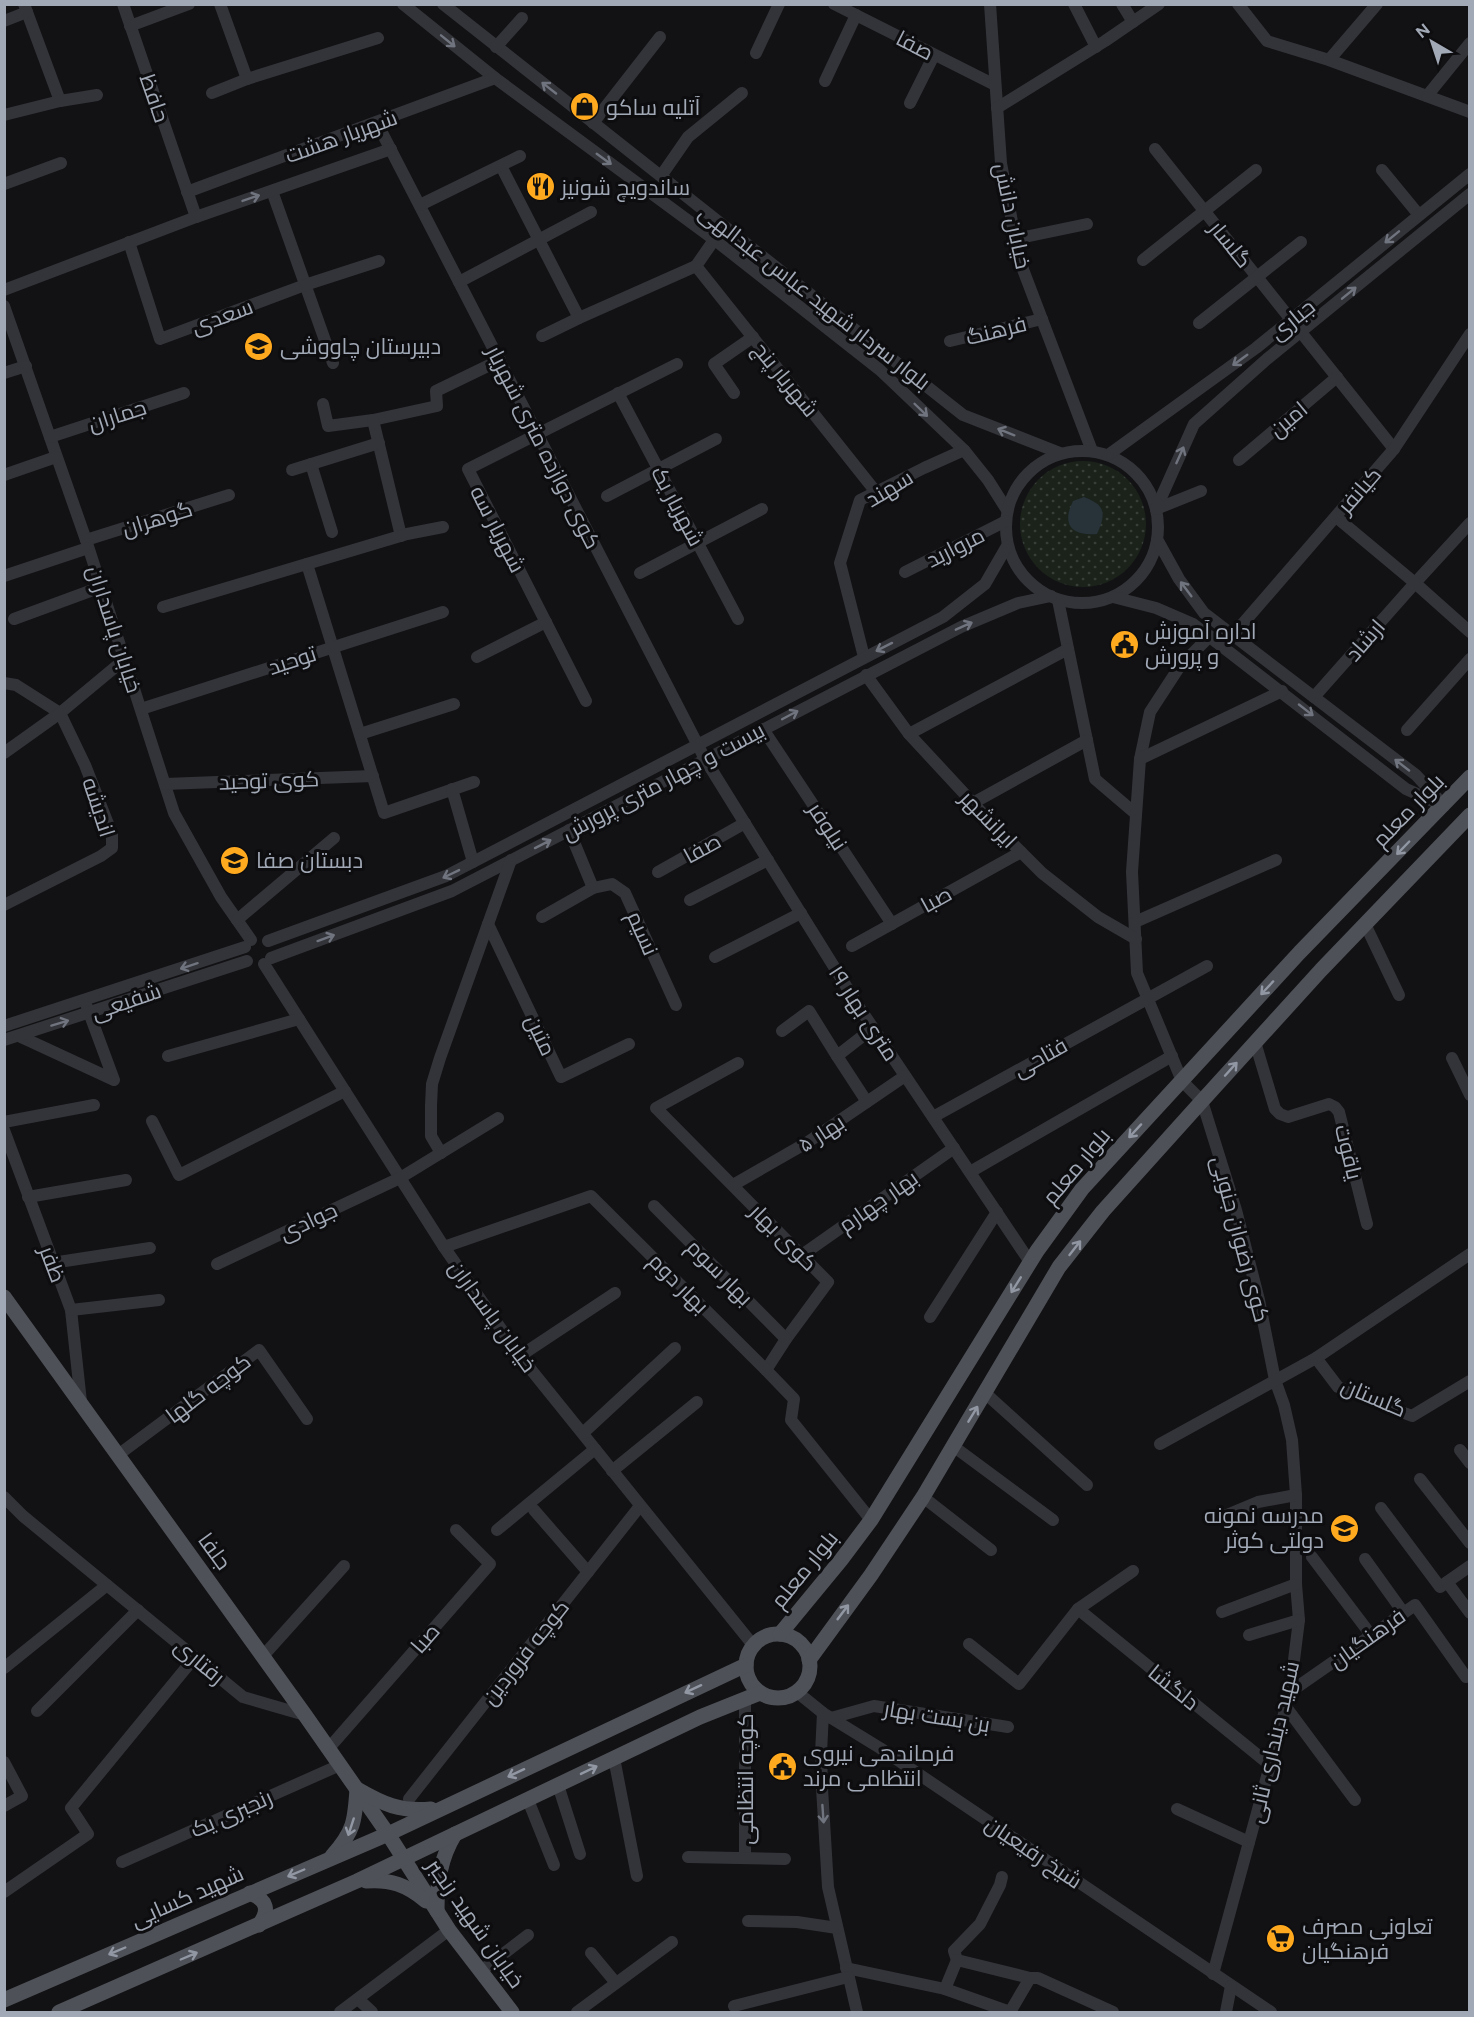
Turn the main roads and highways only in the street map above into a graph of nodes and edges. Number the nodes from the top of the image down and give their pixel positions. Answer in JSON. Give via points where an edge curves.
{"nodes":[{"id":1,"x":1470,"y":777,"type":"edge"},
{"id":2,"x":1444,"y":806,"type":"junction"},
{"id":3,"x":1468,"y":821,"type":"edge"},
{"id":4,"x":4,"y":1297,"type":"edge"},
{"id":5,"x":780,"y":1634,"type":"junction"},
{"id":6,"x":809,"y":1660,"type":"junction"},
{"id":7,"x":746,"y":1665,"type":"junction"},
{"id":8,"x":760,"y":1693,"type":"junction"},
{"id":9,"x":357,"y":1789,"type":"junction"},
{"id":10,"x":441,"y":1809,"type":"junction"},
{"id":11,"x":388,"y":1834,"type":"junction"},
{"id":12,"x":455,"y":1834,"type":"junction"},
{"id":13,"x":330,"y":1858,"type":"junction"},
{"id":14,"x":404,"y":1859,"type":"junction"},
{"id":15,"x":357,"y":1881,"type":"junction"},
{"id":16,"x":250,"y":1893,"type":"junction"},
{"id":17,"x":437,"y":1911,"type":"junction"},
{"id":18,"x":259,"y":1925,"type":"junction"},
{"id":19,"x":4,"y":2000,"type":"edge"},
{"id":20,"x":59,"y":2013,"type":"edge"},
{"id":21,"x":512,"y":2013,"type":"edge"}],
"edges":[{"from":1,"to":2,"type":"main road","name":"بلوار معلم"},
{"from":2,"to":3,"type":"main road"},
{"from":2,"to":5,"type":"main road","name":"بلوار معلم","one_way":true,"via":[[1300,952],[1082,1189],[1030,1262],[871,1521]]},
{"from":6,"to":3,"type":"main road","one_way":true,"via":[[923,1497],[1059,1267],[1103,1211],[1256,1042],[1365,924]]},
{"from":4,"to":9,"type":"main road","name":"جلفا"},
{"from":5,"to":6,"type":"main road","via":[[798,1641]]},
{"from":5,"to":7,"type":"main road","via":[[762,1638],[753,1645]]},
{"from":6,"to":8,"type":"main road","via":[[810,1672],[797,1692],[784,1698]]},
{"from":7,"to":8,"type":"main road","via":[[747,1676]]},
{"from":7,"to":10,"type":"main road","one_way":true},
{"from":12,"to":8,"type":"main road","one_way":true,"via":[[700,1717]]},
{"from":9,"to":10,"type":"main road","via":[[395,1808]]},
{"from":9,"to":11,"type":"main road","name":"جلفا"},
{"from":9,"to":13,"type":"main road","one_way":true,"via":[[352,1829]]},
{"from":10,"to":11,"type":"main road"},
{"from":11,"to":13,"type":"main road","name":"شهید کسایی"},
{"from":11,"to":14,"type":"main road","name":"خیابان شهید رنجبر"},
{"from":12,"to":14,"type":"main road"},
{"from":12,"to":17,"type":"main road","via":[[438,1877]]},
{"from":13,"to":16,"type":"main road","name":"شهید کسایی","one_way":true},
{"from":14,"to":15,"type":"main road"},
{"from":14,"to":17,"type":"main road","name":"خیابان شهید رنجبر"},
{"from":15,"to":17,"type":"main road","via":[[397,1883]]},
{"from":15,"to":18,"type":"main road"},
{"from":16,"to":18,"type":"main road","via":[[260,1897],[266,1906],[266,1917]]},
{"from":16,"to":19,"type":"main road","name":"شهید کسایی","one_way":true},
{"from":17,"to":21,"type":"main road","name":"خیابان شهید رنجبر"},
{"from":20,"to":18,"type":"main road","one_way":true}]}
